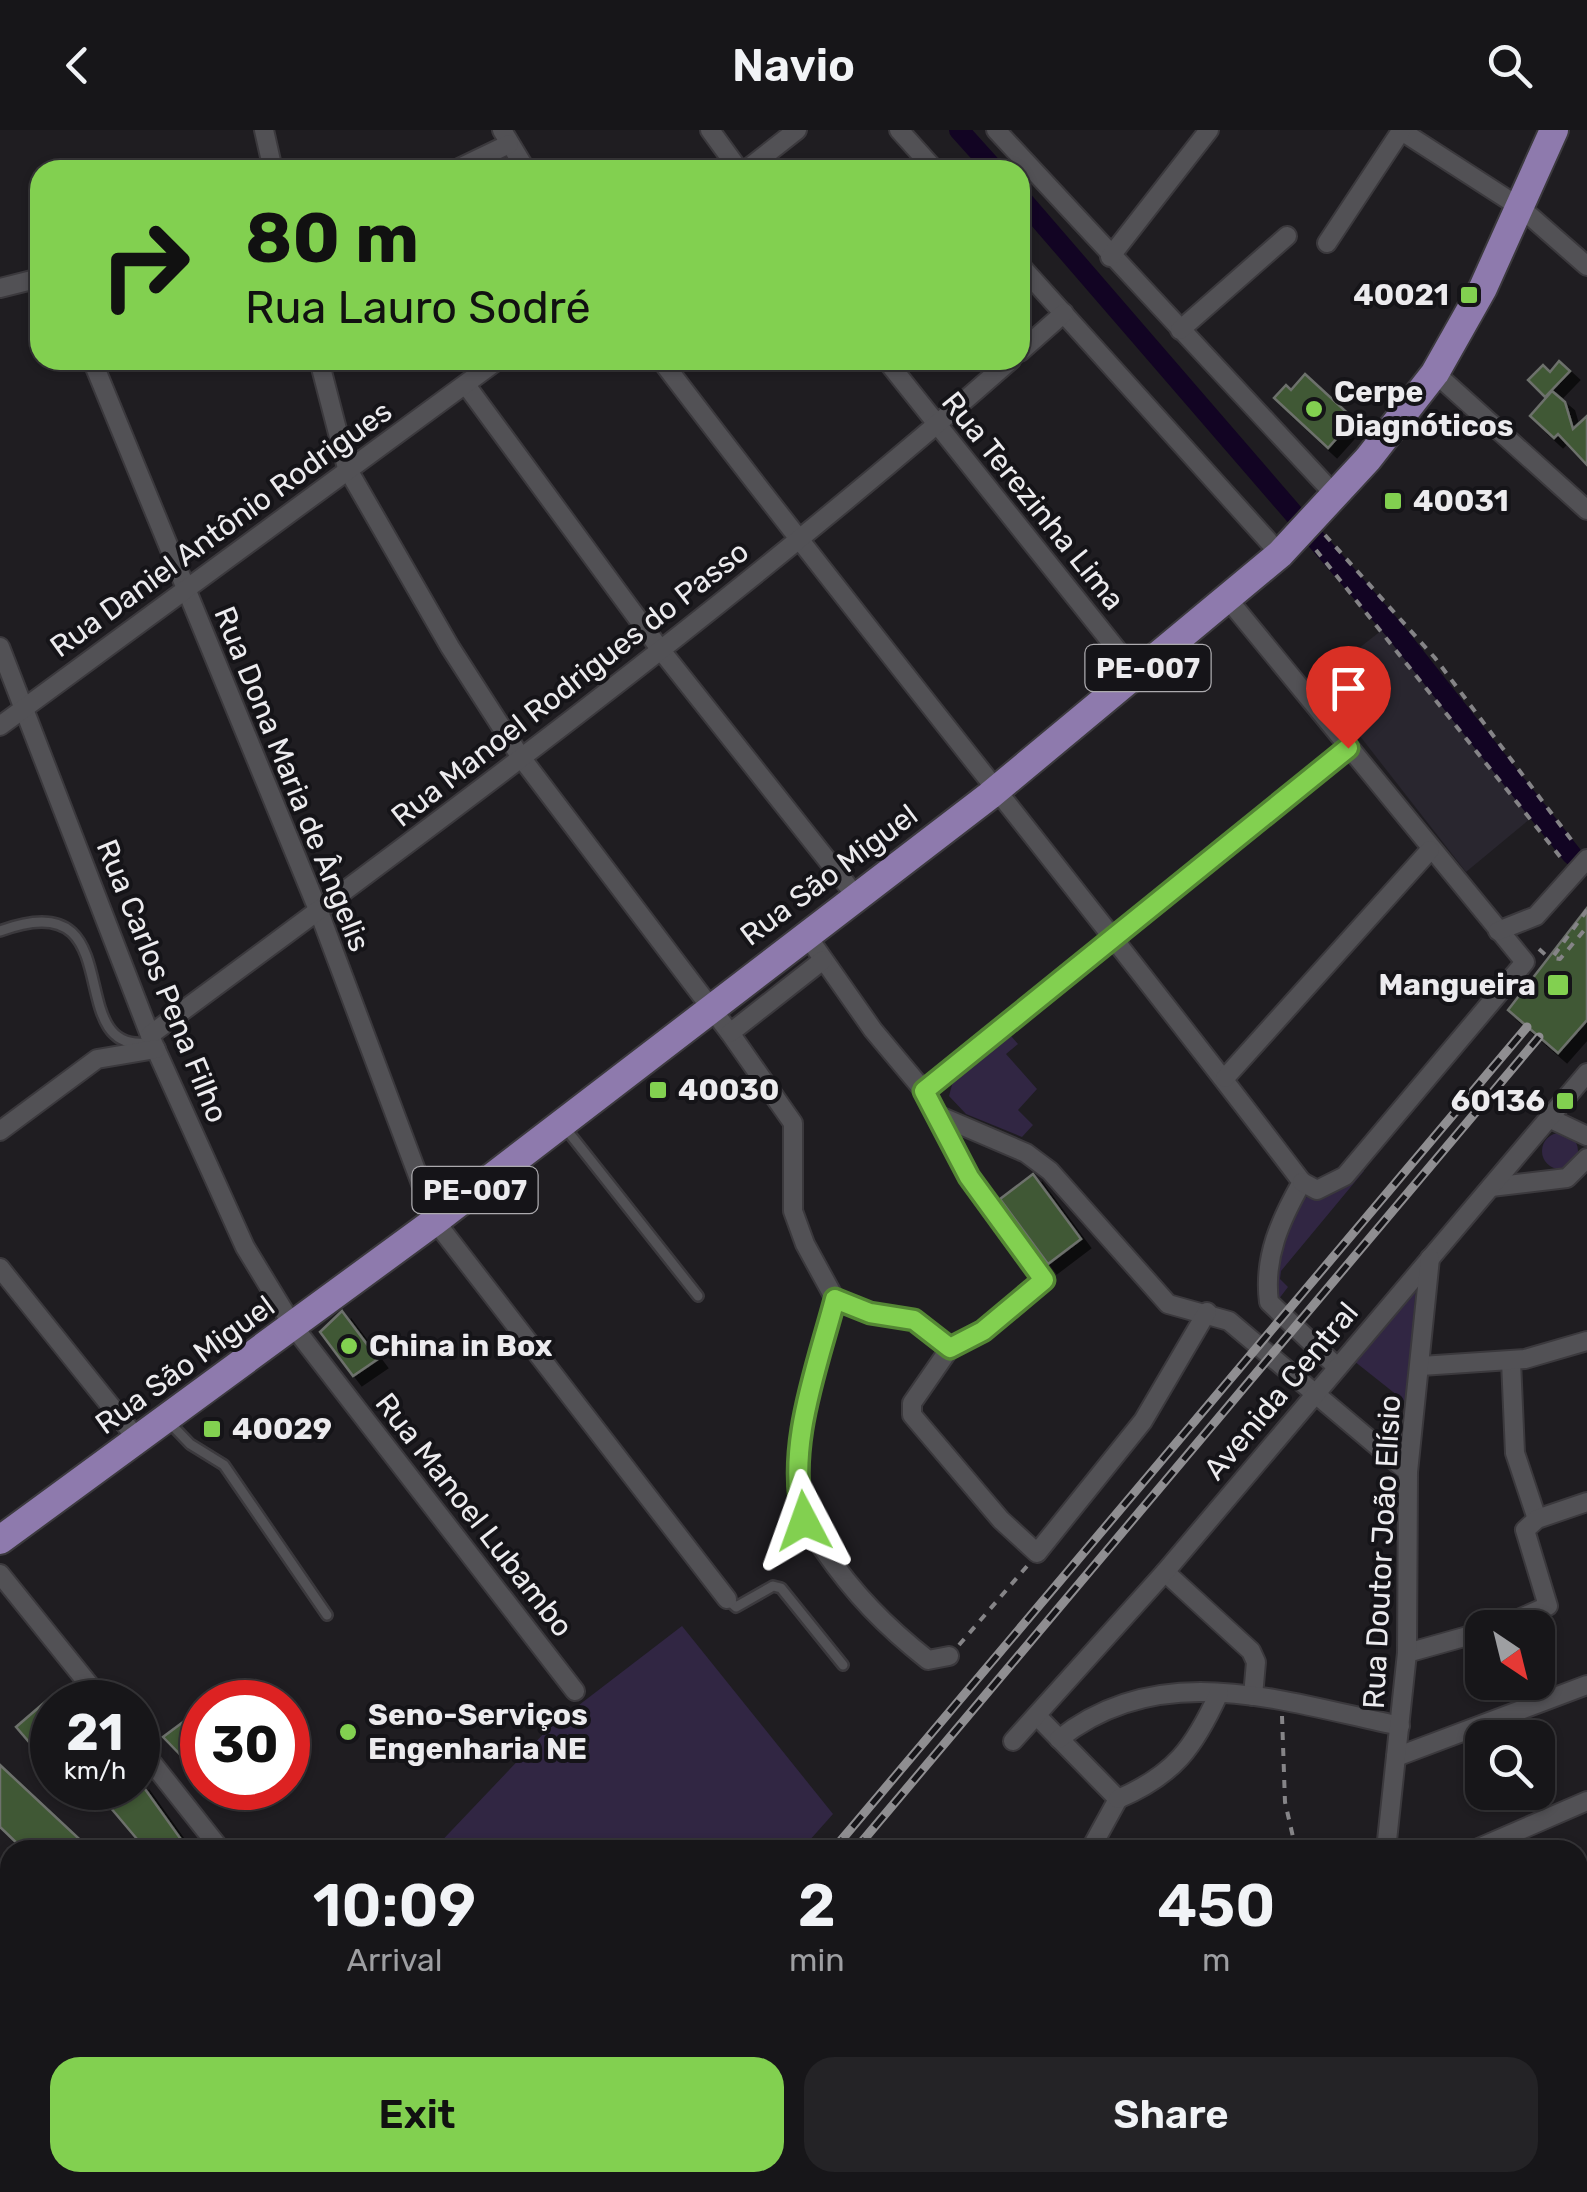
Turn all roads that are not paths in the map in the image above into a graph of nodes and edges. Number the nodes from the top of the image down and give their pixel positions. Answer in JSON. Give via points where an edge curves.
{"nodes":[{"id":1,"x":264,"y":130,"type":"edge"},
{"id":2,"x":710,"y":130,"type":"edge"},
{"id":3,"x":797,"y":130,"type":"edge"},
{"id":4,"x":899,"y":130,"type":"edge"},
{"id":5,"x":996,"y":130,"type":"edge"},
{"id":6,"x":1209,"y":130,"type":"edge"},
{"id":7,"x":1400,"y":130,"type":"edge"},
{"id":8,"x":1554,"y":130,"type":"edge"},
{"id":9,"x":506,"y":137,"type":"edge"},
{"id":10,"x":271,"y":160,"type":"edge"},
{"id":11,"x":470,"y":160,"type":"edge"},
{"id":12,"x":520,"y":160,"type":"edge"},
{"id":13,"x":731,"y":160,"type":"edge"},
{"id":14,"x":759,"y":160,"type":"edge"},
{"id":15,"x":926,"y":160,"type":"edge"},
{"id":16,"x":1023,"y":160,"type":"edge"},
{"id":17,"x":1030,"y":168,"type":"edge"},
{"id":18,"x":1521,"y":208,"type":"junction"},
{"id":19,"x":1286,"y":236,"type":"dead end"},
{"id":20,"x":1327,"y":243,"type":"dead end"},
{"id":21,"x":1110,"y":257,"type":"junction"},
{"id":22,"x":1587,"y":266,"type":"edge"},
{"id":23,"x":1030,"y":276,"type":"edge"},
{"id":24,"x":30,"y":280,"type":"edge"},
{"id":25,"x":0,"y":288,"type":"edge"},
{"id":26,"x":1064,"y":313,"type":"junction"},
{"id":27,"x":1180,"y":330,"type":"junction"},
{"id":28,"x":1030,"y":343,"type":"edge"},
{"id":29,"x":96,"y":370,"type":"edge"},
{"id":30,"x":322,"y":370,"type":"edge"},
{"id":31,"x":485,"y":370,"type":"edge"},
{"id":32,"x":669,"y":370,"type":"edge"},
{"id":33,"x":894,"y":370,"type":"edge"},
{"id":34,"x":1000,"y":370,"type":"edge"},
{"id":35,"x":1436,"y":373,"type":"junction"},
{"id":36,"x":466,"y":385,"type":"junction"},
{"id":37,"x":937,"y":425,"type":"junction"},
{"id":38,"x":347,"y":468,"type":"junction"},
{"id":39,"x":1335,"y":495,"type":"junction"},
{"id":40,"x":1587,"y":510,"type":"edge"},
{"id":41,"x":800,"y":542,"type":"junction"},
{"id":42,"x":1280,"y":554,"type":"junction"},
{"id":43,"x":184,"y":590,"type":"junction"},
{"id":44,"x":1227,"y":598,"type":"junction"},
{"id":45,"x":0,"y":647,"type":"edge"},
{"id":46,"x":660,"y":649,"type":"junction"},
{"id":47,"x":1138,"y":676,"type":"junction"},
{"id":48,"x":24,"y":707,"type":"junction"},
{"id":49,"x":0,"y":726,"type":"edge"},
{"id":50,"x":1348,"y":748,"type":"junction"},
{"id":51,"x":520,"y":756,"type":"junction"},
{"id":52,"x":995,"y":791,"type":"junction"},
{"id":53,"x":1430,"y":850,"type":"junction"},
{"id":54,"x":1583,"y":864,"type":"edge"},
{"id":55,"x":854,"y":895,"type":"junction"},
{"id":56,"x":319,"y":912,"type":"junction"},
{"id":57,"x":0,"y":931,"type":"edge"},
{"id":58,"x":1498,"y":931,"type":"junction"},
{"id":59,"x":805,"y":933,"type":"junction"},
{"id":60,"x":1112,"y":940,"type":"junction"},
{"id":61,"x":824,"y":960,"type":"junction"},
{"id":62,"x":710,"y":1007,"type":"junction"},
{"id":63,"x":730,"y":1032,"type":"junction"},
{"id":64,"x":153,"y":1042,"type":"junction"},
{"id":65,"x":1587,"y":1073,"type":"edge"},
{"id":66,"x":1226,"y":1078,"type":"junction"},
{"id":67,"x":924,"y":1091,"type":"junction"},
{"id":68,"x":942,"y":1117,"type":"junction"},
{"id":69,"x":1549,"y":1118,"type":"junction"},
{"id":70,"x":561,"y":1123,"type":"junction"},
{"id":71,"x":0,"y":1131,"type":"edge"},
{"id":72,"x":1587,"y":1136,"type":"edge"},
{"id":73,"x":1587,"y":1158,"type":"edge"},
{"id":74,"x":1302,"y":1182,"type":"junction"},
{"id":75,"x":1491,"y":1187,"type":"junction"},
{"id":76,"x":435,"y":1221,"type":"junction"},
{"id":77,"x":1430,"y":1256,"type":"junction"},
{"id":78,"x":0,"y":1268,"type":"edge"},
{"id":79,"x":698,"y":1296,"type":"dead end"},
{"id":80,"x":835,"y":1299,"type":"junction"},
{"id":81,"x":1207,"y":1312,"type":"junction"},
{"id":82,"x":293,"y":1326,"type":"junction"},
{"id":83,"x":950,"y":1348,"type":"junction"},
{"id":84,"x":1585,"y":1348,"type":"edge"},
{"id":85,"x":1511,"y":1360,"type":"junction"},
{"id":86,"x":1421,"y":1366,"type":"junction"},
{"id":87,"x":1337,"y":1367,"type":"junction"},
{"id":88,"x":1314,"y":1394,"type":"junction"},
{"id":89,"x":167,"y":1420,"type":"junction"},
{"id":90,"x":138,"y":1440,"type":"junction"},
{"id":91,"x":1408,"y":1472,"type":"junction"},
{"id":92,"x":1587,"y":1502,"type":"edge"},
{"id":93,"x":1534,"y":1522,"type":"junction"},
{"id":94,"x":0,"y":1540,"type":"edge"},
{"id":95,"x":1165,"y":1572,"type":"junction"},
{"id":96,"x":0,"y":1574,"type":"edge"},
{"id":97,"x":727,"y":1598,"type":"joint"},
{"id":98,"x":1539,"y":1610,"type":"edge"},
{"id":99,"x":326,"y":1615,"type":"dead end"},
{"id":100,"x":1465,"y":1637,"type":"edge"},
{"id":101,"x":1407,"y":1653,"type":"junction"},
{"id":102,"x":949,"y":1656,"type":"road end"},
{"id":103,"x":843,"y":1664,"type":"dead end"},
{"id":104,"x":85,"y":1680,"type":"edge"},
{"id":105,"x":1587,"y":1685,"type":"edge"},
{"id":106,"x":575,"y":1691,"type":"dead end"},
{"id":107,"x":1219,"y":1692,"type":"junction"},
{"id":108,"x":1253,"y":1696,"type":"junction"},
{"id":109,"x":1038,"y":1717,"type":"junction"},
{"id":110,"x":1400,"y":1726,"type":"junction"},
{"id":111,"x":1059,"y":1739,"type":"junction"},
{"id":112,"x":1013,"y":1741,"type":"dead end"},
{"id":113,"x":1396,"y":1757,"type":"junction"},
{"id":114,"x":160,"y":1773,"type":"edge"},
{"id":115,"x":1118,"y":1799,"type":"junction"},
{"id":116,"x":1587,"y":1800,"type":"edge"},
{"id":117,"x":213,"y":1840,"type":"edge"},
{"id":118,"x":1095,"y":1840,"type":"edge"},
{"id":119,"x":1387,"y":1840,"type":"edge"},
{"id":120,"x":1497,"y":1840,"type":"edge"}],
"edges":[{"from":1,"to":10,"type":"street"},
{"from":2,"to":13,"type":"street"},
{"from":3,"to":14,"type":"street"},
{"from":4,"to":15,"type":"street"},
{"from":5,"to":16,"type":"street"},
{"from":6,"to":21,"type":"street"},
{"from":7,"to":18,"type":"street"},
{"from":7,"to":20,"type":"street"},
{"from":8,"to":18,"type":"main road","name":"Rua São Miguel","number":"PE-007"},
{"from":9,"to":11,"type":"street"},
{"from":9,"to":12,"type":"street"},
{"from":17,"to":21,"type":"street"},
{"from":18,"to":22,"type":"street"},
{"from":18,"to":35,"type":"main road","name":"Rua São Miguel","number":"PE-007"},
{"from":19,"to":27,"type":"street"},
{"from":21,"to":27,"type":"street"},
{"from":23,"to":26,"type":"street"},
{"from":24,"to":25,"type":"street"},
{"from":26,"to":28,"type":"street"},
{"from":26,"to":42,"type":"street"},
{"from":27,"to":39,"type":"street"},
{"from":29,"to":43,"type":"street","name":"Rua Dona Maria de Ângelis"},
{"from":30,"to":38,"type":"street"},
{"from":31,"to":36,"type":"street","name":"Rua Daniel Antônio Rodrigues"},
{"from":32,"to":41,"type":"street"},
{"from":33,"to":37,"type":"street","name":"Rua Terezinha Lima"},
{"from":34,"to":37,"type":"street","name":"Rua Manoel Rodrigues do Passo"},
{"from":35,"to":39,"type":"main road","name":"Rua São Miguel","number":"PE-007"},
{"from":35,"to":40,"type":"street"},
{"from":36,"to":38,"type":"street","name":"Rua Daniel Antônio Rodrigues"},
{"from":36,"to":46,"type":"street"},
{"from":37,"to":41,"type":"street","name":"Rua Manoel Rodrigues do Passo"},
{"from":37,"to":47,"type":"street","name":"Rua Terezinha Lima"},
{"from":38,"to":43,"type":"street","name":"Rua Daniel Antônio Rodrigues"},
{"from":38,"to":51,"type":"street"},
{"from":39,"to":42,"type":"main road","name":"Rua São Miguel","number":"PE-007"},
{"from":41,"to":46,"type":"street","name":"Rua Manoel Rodrigues do Passo"},
{"from":41,"to":52,"type":"street"},
{"from":42,"to":44,"type":"main road","name":"Rua São Miguel","number":"PE-007"},
{"from":43,"to":48,"type":"street","name":"Rua Daniel Antônio Rodrigues"},
{"from":43,"to":56,"type":"street","name":"Rua Dona Maria de Ângelis"},
{"from":44,"to":47,"type":"main road","name":"Rua São Miguel","number":"PE-007"},
{"from":44,"to":50,"type":"street"},
{"from":45,"to":48,"type":"street","name":"Rua Carlos Pena Filho"},
{"from":46,"to":51,"type":"street","name":"Rua Manoel Rodrigues do Passo"},
{"from":46,"to":55,"type":"street"},
{"from":47,"to":52,"type":"main road","name":"Rua São Miguel","number":"PE-007"},
{"from":48,"to":49,"type":"street","name":"Rua Daniel Antônio Rodrigues"},
{"from":48,"to":64,"type":"street","name":"Rua Carlos Pena Filho"},
{"from":50,"to":53,"type":"street"},
{"from":50,"to":60,"type":"street"},
{"from":51,"to":56,"type":"street","name":"Rua Manoel Rodrigues do Passo"},
{"from":51,"to":62,"type":"street"},
{"from":52,"to":55,"type":"main road","name":"Rua São Miguel","number":"PE-007"},
{"from":52,"to":60,"type":"street"},
{"from":53,"to":58,"type":"street"},
{"from":53,"to":66,"type":"street"},
{"from":54,"to":58,"type":"street","via":[[1536,916]]},
{"from":55,"to":59,"type":"main road","name":"Rua São Miguel","number":"PE-007"},
{"from":56,"to":64,"type":"street","name":"Rua Manoel Rodrigues do Passo"},
{"from":56,"to":76,"type":"street","name":"Rua Dona Maria de Ângelis"},
{"from":57,"to":64,"type":"lane","via":[[54,922],[74,932],[105,1026],[135,1044]]},
{"from":58,"to":74,"type":"street","via":[[1525,962],[1345,1176],[1317,1190]]},
{"from":59,"to":61,"type":"street"},
{"from":59,"to":62,"type":"main road","name":"Rua São Miguel","number":"PE-007"},
{"from":60,"to":66,"type":"street"},
{"from":60,"to":67,"type":"street"},
{"from":61,"to":63,"type":"street"},
{"from":61,"to":67,"type":"street"},
{"from":62,"to":63,"type":"street"},
{"from":62,"to":70,"type":"main road","name":"Rua São Miguel","number":"PE-007"},
{"from":63,"to":80,"type":"street","via":[[793,1123],[794,1211]]},
{"from":64,"to":71,"type":"street","name":"Rua Manoel Rodrigues do Passo","via":[[97,1059]]},
{"from":64,"to":82,"type":"street","name":"Rua Carlos Pena Filho","via":[[219,1196]]},
{"from":65,"to":69,"type":"street","name":"Avenida Central"},
{"from":66,"to":74,"type":"street"},
{"from":67,"to":68,"type":"street"},
{"from":68,"to":81,"type":"street","via":[[1050,1170],[1168,1304]]},
{"from":68,"to":83,"type":"street","via":[[969,1177],[1040,1272],[1041,1287]]},
{"from":69,"to":72,"type":"street"},
{"from":69,"to":75,"type":"street","name":"Avenida Central"},
{"from":70,"to":76,"type":"main road","name":"Rua São Miguel","number":"PE-007"},
{"from":70,"to":79,"type":"lane"},
{"from":73,"to":75,"type":"street","via":[[1567,1178]]},
{"from":74,"to":87,"type":"street","via":[[1276,1232],[1269,1302]]},
{"from":75,"to":77,"type":"street","name":"Avenida Central"},
{"from":76,"to":82,"type":"main road","name":"Rua São Miguel","number":"PE-007"},
{"from":76,"to":97,"type":"street","name":"Rua Dona Maria de Ângelis"},
{"from":77,"to":86,"type":"street","name":"Rua Doutor João Elísio"},
{"from":77,"to":87,"type":"street","name":"Avenida Central"},
{"from":78,"to":90,"type":"street"},
{"from":80,"to":83,"type":"street","via":[[914,1320]]},
{"from":80,"to":102,"type":"street","via":[[804,1417],[804,1521],[880,1622],[933,1662]]},
{"from":81,"to":83,"type":"street","via":[[1143,1421],[1038,1554],[912,1415],[912,1402]]},
{"from":81,"to":88,"type":"street","via":[[1246,1334]]},
{"from":82,"to":89,"type":"main road","name":"Rua São Miguel","number":"PE-007"},
{"from":82,"to":106,"type":"street","name":"Rua Manoel Lubambo"},
{"from":84,"to":85,"type":"street"},
{"from":85,"to":86,"type":"street"},
{"from":85,"to":93,"type":"street","via":[[1515,1453]]},
{"from":86,"to":91,"type":"street","name":"Rua Doutor João Elísio"},
{"from":87,"to":88,"type":"street","name":"Avenida Central"},
{"from":88,"to":91,"type":"street"},
{"from":88,"to":95,"type":"street","name":"Avenida Central"},
{"from":89,"to":90,"type":"main road","name":"Rua São Miguel","number":"PE-007"},
{"from":89,"to":99,"type":"lane","via":[[224,1464]]},
{"from":90,"to":94,"type":"main road","name":"Rua São Miguel","number":"PE-007"},
{"from":91,"to":101,"type":"street","name":"Rua Doutor João Elísio"},
{"from":92,"to":93,"type":"street"},
{"from":93,"to":98,"type":"street","via":[[1524,1535],[1548,1606]]},
{"from":95,"to":108,"type":"street","via":[[1251,1651]]},
{"from":95,"to":109,"type":"street","name":"Avenida Central"},
{"from":96,"to":104,"type":"street"},
{"from":97,"to":103,"type":"lane","via":[[736,1607],[781,1588]]},
{"from":100,"to":101,"type":"street"},
{"from":101,"to":110,"type":"street","name":"Rua Doutor João Elísio"},
{"from":105,"to":113,"type":"street"},
{"from":107,"to":108,"type":"street"},
{"from":107,"to":111,"type":"street","via":[[1123,1702]]},
{"from":107,"to":115,"type":"street","via":[[1205,1724],[1166,1775]]},
{"from":108,"to":110,"type":"street"},
{"from":109,"to":111,"type":"street"},
{"from":109,"to":112,"type":"street","name":"Avenida Central"},
{"from":110,"to":113,"type":"street","name":"Rua Doutor João Elísio"},
{"from":111,"to":115,"type":"street"},
{"from":113,"to":119,"type":"street","name":"Rua Doutor João Elísio"},
{"from":114,"to":117,"type":"street"},
{"from":115,"to":118,"type":"street"},
{"from":116,"to":120,"type":"street"}]}
